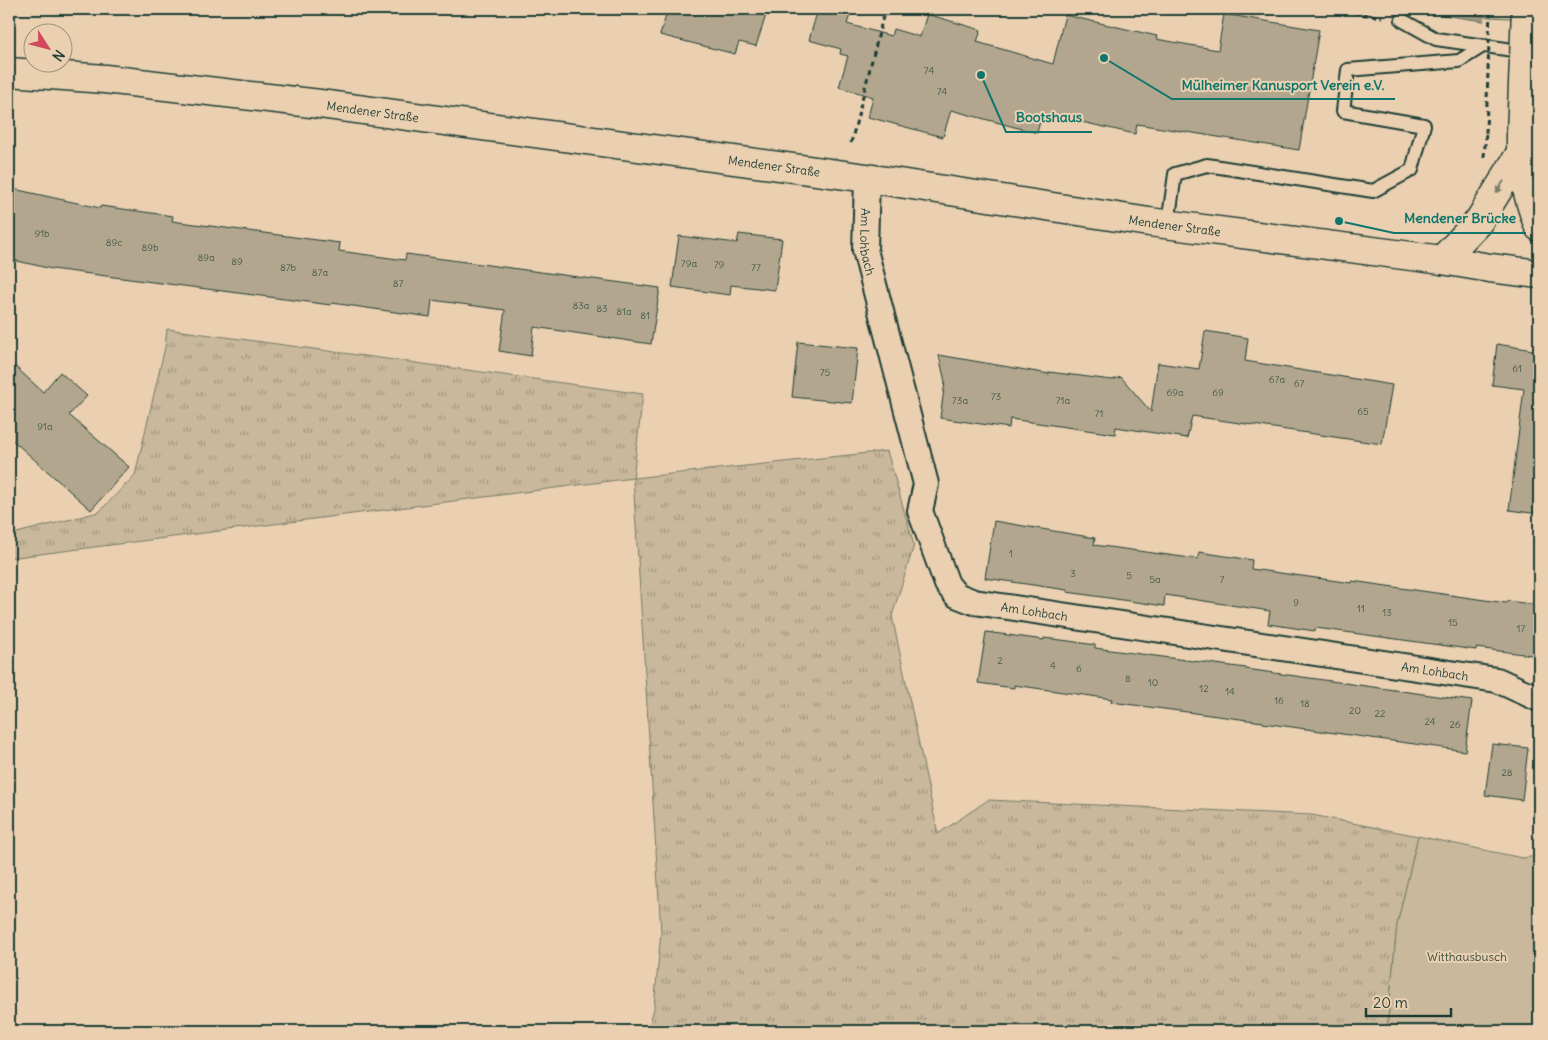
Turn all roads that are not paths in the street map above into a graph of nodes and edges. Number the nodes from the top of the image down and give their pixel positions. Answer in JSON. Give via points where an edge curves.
{"nodes":[{"id":1,"x":1526,"y":9,"type":"edge"},
{"id":2,"x":1402,"y":20,"type":"dead end"},
{"id":3,"x":1483,"y":46,"type":"junction"},
{"id":4,"x":1534,"y":53,"type":"dead end"},
{"id":5,"x":9,"y":72,"type":"edge"},
{"id":6,"x":1521,"y":144,"type":"junction"},
{"id":7,"x":868,"y":178,"type":"junction"},
{"id":8,"x":1168,"y":224,"type":"junction"},
{"id":9,"x":1539,"y":227,"type":"edge"},
{"id":10,"x":1442,"y":260,"type":"junction"},
{"id":11,"x":1539,"y":274,"type":"edge"},
{"id":12,"x":1539,"y":699,"type":"edge"}],
"edges":[{"from":1,"to":6,"type":"main road","bridge":true},
{"from":2,"to":3,"type":"lane","via":[[1436,40]]},
{"from":3,"to":4,"type":"lane"},
{"from":3,"to":8,"type":"lane","via":[[1459,61],[1348,70],[1342,111],[1424,126],[1412,170],[1373,191],[1207,165],[1175,174]]},
{"from":5,"to":7,"type":"main road","name":"Mendener Straße","via":[[105,79],[320,104]]},
{"from":6,"to":9,"type":"main road","via":[[1528,200]]},
{"from":6,"to":10,"type":"main road","one_way":true,"via":[[1479,221]]},
{"from":7,"to":8,"type":"main road","name":"Mendener Straße"},
{"from":7,"to":12,"type":"street","name":"Am Lohbach","via":[[865,250],[926,484],[920,511],[947,584],[956,595],[974,602],[1497,680]]},
{"from":8,"to":10,"type":"main road","name":"Mendener Straße"},
{"from":10,"to":11,"type":"main road","name":"Mendener Straße"}]}
